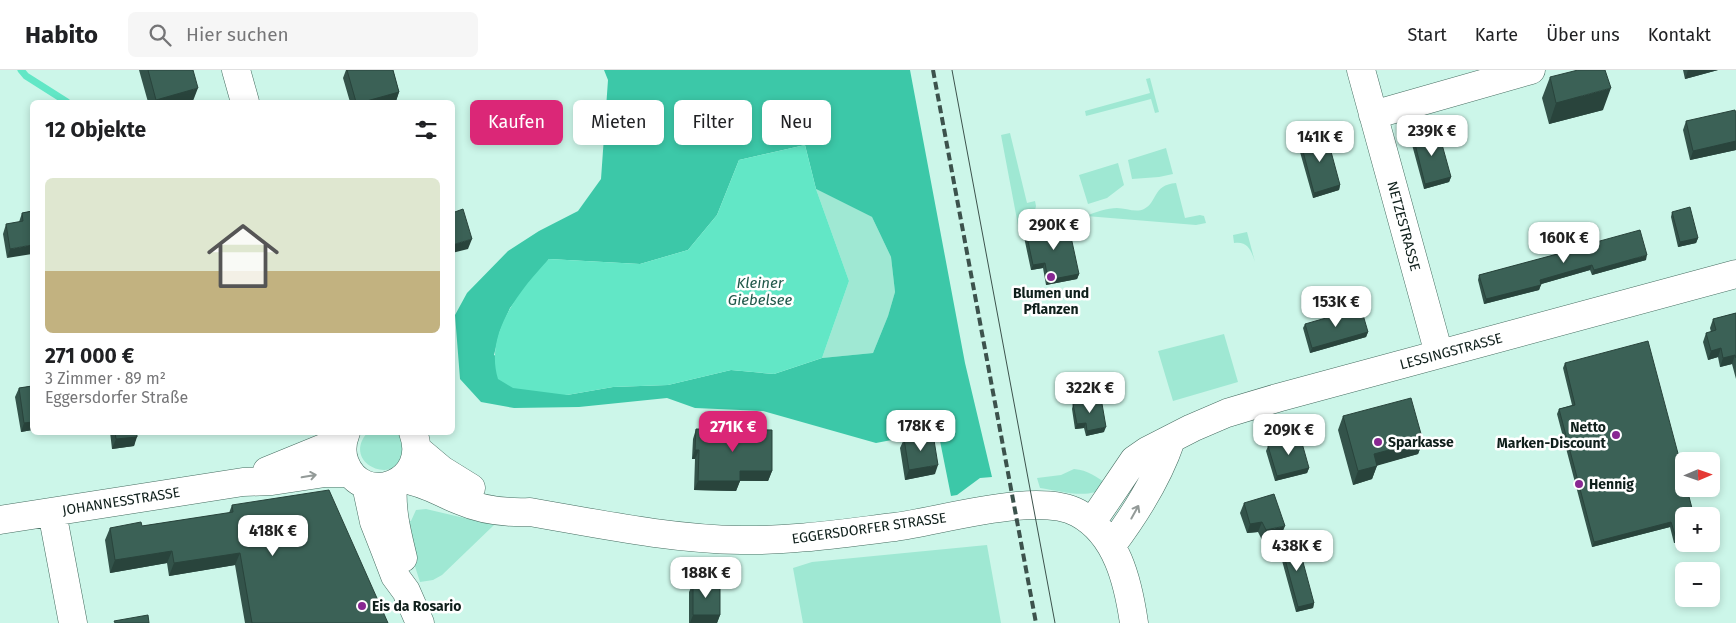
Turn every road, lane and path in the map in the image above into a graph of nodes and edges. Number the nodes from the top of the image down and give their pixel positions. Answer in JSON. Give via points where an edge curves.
{"nodes":[{"id":1,"x":236,"y":70,"type":"edge"},
{"id":2,"x":1361,"y":70,"type":"edge"},
{"id":3,"x":1531,"y":70,"type":"edge"},
{"id":4,"x":244,"y":100,"type":"edge"},
{"id":5,"x":1373,"y":115,"type":"junction"},
{"id":6,"x":1736,"y":274,"type":"edge"},
{"id":7,"x":1439,"y":354,"type":"junction"},
{"id":8,"x":344,"y":436,"type":"edge"},
{"id":9,"x":1170,"y":440,"type":"junction"},
{"id":10,"x":415,"y":441,"type":"edge"},
{"id":11,"x":358,"y":479,"type":"junction"},
{"id":12,"x":243,"y":482,"type":"junction"},
{"id":13,"x":398,"y":482,"type":"junction"},
{"id":14,"x":52,"y":512,"type":"junction"},
{"id":15,"x":530,"y":512,"type":"junction"},
{"id":16,"x":0,"y":520,"type":"edge"},
{"id":17,"x":1092,"y":522,"type":"junction"},
{"id":18,"x":1112,"y":545,"type":"junction"},
{"id":19,"x":406,"y":591,"type":"junction"},
{"id":20,"x":73,"y":623,"type":"edge"},
{"id":21,"x":420,"y":623,"type":"edge"},
{"id":22,"x":1134,"y":623,"type":"edge"}],
"edges":[{"from":1,"to":4,"type":"street"},
{"from":2,"to":5,"type":"street","name":"NETZESTRASSE"},
{"from":3,"to":5,"type":"street"},
{"from":5,"to":7,"type":"street","name":"NETZESTRASSE"},
{"from":6,"to":7,"type":"street","name":"LESSINGSTRASSE"},
{"from":7,"to":9,"type":"street","name":"LESSINGSTRASSE","via":[[1227,413]]},
{"from":8,"to":11,"type":"street","via":[[343,457]]},
{"from":8,"to":12,"type":"street","name":"JOHANNESSTRASSE"},
{"from":9,"to":17,"type":"street","name":"LESSINGSTRASSE","via":[[1134,460]]},
{"from":18,"to":9,"type":"street","one_way":true,"via":[[1131,520],[1155,477]]},
{"from":10,"to":13,"type":"street","via":[[414,466]]},
{"from":10,"to":15,"type":"street","name":"EGGERSDORFER STRASSE","via":[[430,462],[453,478]]},
{"from":12,"to":11,"type":"street","name":"JOHANNESSTRASSE","one_way":true,"via":[[272,482],[324,473]]},
{"from":11,"to":13,"type":"street","name":"JOHANNESSTRASSE","via":[[376,487]]},
{"from":11,"to":19,"type":"street","via":[[395,576]]},
{"from":12,"to":14,"type":"street","name":"JOHANNESSTRASSE"},
{"from":13,"to":15,"type":"street","name":"EGGERSDORFER STRASSE","via":[[431,486],[486,510]]},
{"from":13,"to":19,"type":"street","via":[[392,500],[407,571]]},
{"from":14,"to":16,"type":"street","name":"JOHANNESSTRASSE"},
{"from":14,"to":20,"type":"street"},
{"from":15,"to":17,"type":"street","name":"EGGERSDORFER STRASSE","via":[[668,535],[739,540],[807,538],[1033,504],[1077,512]]},
{"from":17,"to":18,"type":"street","name":"EGGERSDORFER STRASSE"},
{"from":18,"to":22,"type":"street","name":"EGGERSDORFER STRASSE","via":[[1129,593]]},
{"from":19,"to":21,"type":"street"}]}
